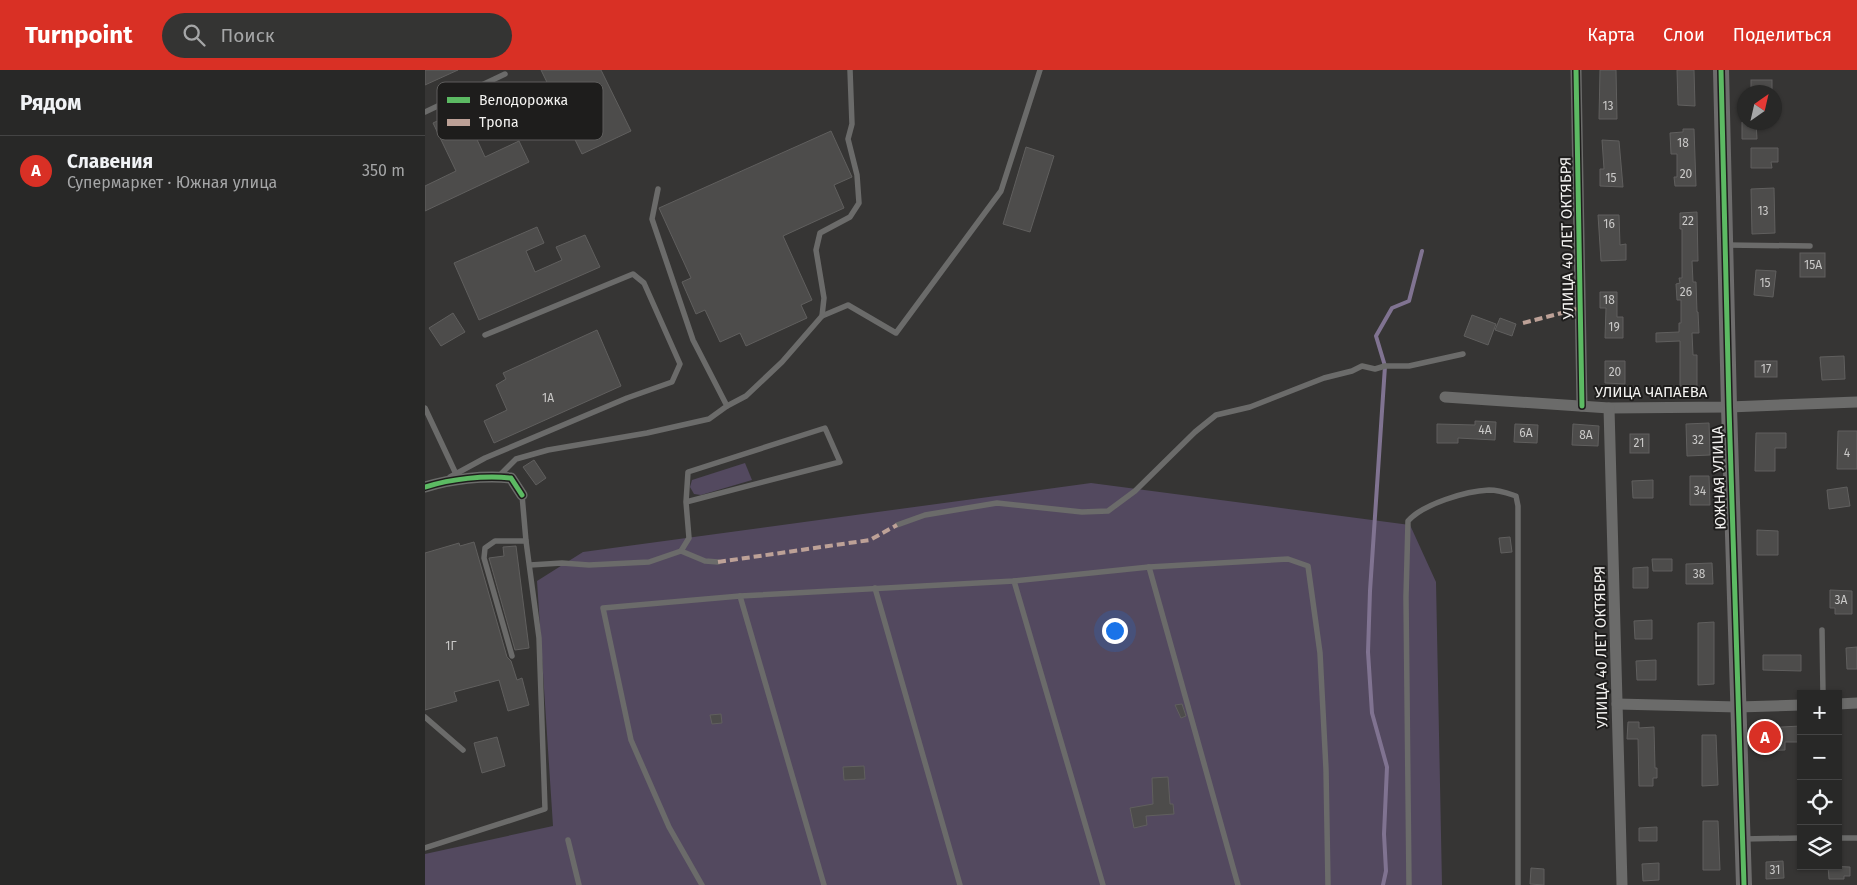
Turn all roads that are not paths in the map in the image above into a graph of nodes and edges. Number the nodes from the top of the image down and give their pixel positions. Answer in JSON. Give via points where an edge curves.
{"nodes":[{"id":1,"x":850,"y":70,"type":"edge"},
{"id":2,"x":1040,"y":70,"type":"edge"},
{"id":3,"x":1576,"y":70,"type":"edge"},
{"id":4,"x":1721,"y":70,"type":"edge"},
{"id":5,"x":505,"y":74,"type":"dead end"},
{"id":6,"x":488,"y":82,"type":"edge"},
{"id":7,"x":437,"y":106,"type":"edge"},
{"id":8,"x":425,"y":112,"type":"edge"},
{"id":9,"x":658,"y":189,"type":"dead end"},
{"id":10,"x":1725,"y":245,"type":"junction"},
{"id":11,"x":1810,"y":246,"type":"dead end"},
{"id":12,"x":822,"y":316,"type":"junction"},
{"id":13,"x":485,"y":335,"type":"dead end"},
{"id":14,"x":1463,"y":354,"type":"dead end"},
{"id":15,"x":1445,"y":397,"type":"dead end"},
{"id":16,"x":1857,"y":402,"type":"edge"},
{"id":17,"x":727,"y":406,"type":"junction"},
{"id":18,"x":1582,"y":406,"type":"junction"},
{"id":19,"x":1729,"y":407,"type":"junction"},
{"id":20,"x":425,"y":408,"type":"edge"},
{"id":21,"x":1609,"y":408,"type":"junction"},
{"id":22,"x":456,"y":474,"type":"junction"},
{"id":23,"x":499,"y":476,"type":"junction"},
{"id":24,"x":437,"y":484,"type":"junction"},
{"id":25,"x":425,"y":488,"type":"edge"},
{"id":26,"x":522,"y":495,"type":"joint"},
{"id":27,"x":686,"y":502,"type":"junction"},
{"id":28,"x":897,"y":525,"type":"dead end"},
{"id":29,"x":526,"y":541,"type":"junction"},
{"id":30,"x":681,"y":551,"type":"junction"},
{"id":31,"x":718,"y":562,"type":"dead end"},
{"id":32,"x":530,"y":566,"type":"junction"},
{"id":33,"x":1149,"y":567,"type":"junction"},
{"id":34,"x":1014,"y":581,"type":"junction"},
{"id":35,"x":875,"y":588,"type":"junction"},
{"id":36,"x":739,"y":596,"type":"junction"},
{"id":37,"x":1822,"y":630,"type":"dead end"},
{"id":38,"x":512,"y":656,"type":"dead end"},
{"id":39,"x":1823,"y":690,"type":"edge"},
{"id":40,"x":1857,"y":703,"type":"edge"},
{"id":41,"x":1617,"y":704,"type":"junction"},
{"id":42,"x":1842,"y":704,"type":"edge"},
{"id":43,"x":1797,"y":705,"type":"edge"},
{"id":44,"x":1738,"y":707,"type":"junction"},
{"id":45,"x":425,"y":717,"type":"edge"},
{"id":46,"x":463,"y":750,"type":"dead end"},
{"id":47,"x":1743,"y":838,"type":"junction"},
{"id":48,"x":1797,"y":838,"type":"edge"},
{"id":49,"x":1842,"y":838,"type":"edge"},
{"id":50,"x":1857,"y":838,"type":"edge"},
{"id":51,"x":568,"y":840,"type":"dead end"},
{"id":52,"x":425,"y":848,"type":"edge"},
{"id":53,"x":579,"y":885,"type":"edge"},
{"id":54,"x":702,"y":885,"type":"edge"},
{"id":55,"x":824,"y":885,"type":"edge"},
{"id":56,"x":960,"y":885,"type":"edge"},
{"id":57,"x":1103,"y":885,"type":"edge"},
{"id":58,"x":1238,"y":885,"type":"edge"},
{"id":59,"x":1328,"y":885,"type":"edge"},
{"id":60,"x":1409,"y":885,"type":"edge"},
{"id":61,"x":1518,"y":885,"type":"edge"},
{"id":62,"x":1622,"y":885,"type":"edge"},
{"id":63,"x":1744,"y":885,"type":"edge"}],
"edges":[{"from":1,"to":12,"type":"lane","via":[[852,124],[848,139],[857,175],[859,203],[850,217],[819,233],[816,250],[824,298]]},
{"from":2,"to":12,"type":"lane","via":[[1001,191],[896,333],[848,306]]},
{"from":3,"to":18,"type":"street","name":"УЛИЦА 40 ЛЕТ ОКТЯБРЯ"},
{"from":4,"to":10,"type":"street","name":"ЮЖНАЯ УЛИЦА"},
{"from":5,"to":6,"type":"lane"},
{"from":7,"to":8,"type":"lane"},
{"from":9,"to":17,"type":"lane","via":[[652,218],[693,340]]},
{"from":10,"to":11,"type":"lane"},
{"from":10,"to":19,"type":"street","name":"ЮЖНАЯ УЛИЦА"},
{"from":12,"to":17,"type":"lane","via":[[782,362],[746,396]]},
{"from":13,"to":22,"type":"lane","via":[[633,274],[644,283],[680,364],[672,382],[485,458]]},
{"from":14,"to":28,"type":"lane","via":[[1409,366],[1375,369],[1362,366],[1250,407],[1216,415],[1108,512],[997,503],[925,515]]},
{"from":15,"to":18,"type":"street","name":"УЛИЦА ЧАПАЕВА"},
{"from":16,"to":19,"type":"street","name":"УЛИЦА ЧАПАЕВА"},
{"from":17,"to":23,"type":"lane","via":[[709,419],[547,450],[516,459]]},
{"from":18,"to":21,"type":"street","name":"УЛИЦА ЧАПАЕВА"},
{"from":19,"to":21,"type":"street","name":"УЛИЦА ЧАПАЕВА"},
{"from":19,"to":44,"type":"street","name":"ЮЖНАЯ УЛИЦА"},
{"from":20,"to":22,"type":"lane"},
{"from":21,"to":41,"type":"street","name":"УЛИЦА 40 ЛЕТ ОКТЯБРЯ"},
{"from":22,"to":24,"type":"lane"},
{"from":23,"to":24,"type":"street"},
{"from":23,"to":26,"type":"street","via":[[511,478]]},
{"from":24,"to":25,"type":"street"},
{"from":26,"to":29,"type":"lane"},
{"from":27,"to":27,"type":"lane","via":[[821,467],[840,462],[825,428],[688,472]]},
{"from":27,"to":30,"type":"lane","via":[[689,538]]},
{"from":29,"to":32,"type":"lane"},
{"from":29,"to":38,"type":"lane","via":[[495,541],[485,548],[484,558]]},
{"from":30,"to":31,"type":"lane","via":[[705,561]]},
{"from":30,"to":32,"type":"lane","via":[[649,562]]},
{"from":32,"to":52,"type":"lane","via":[[539,638],[545,809]]},
{"from":33,"to":34,"type":"lane"},
{"from":33,"to":58,"type":"lane"},
{"from":33,"to":59,"type":"lane","via":[[1288,559],[1308,566],[1320,653]]},
{"from":34,"to":35,"type":"lane"},
{"from":34,"to":57,"type":"lane"},
{"from":35,"to":36,"type":"lane"},
{"from":35,"to":56,"type":"lane"},
{"from":36,"to":54,"type":"lane","via":[[603,608],[631,740],[669,827]]},
{"from":36,"to":55,"type":"lane"},
{"from":37,"to":39,"type":"lane"},
{"from":40,"to":42,"type":"street"},
{"from":41,"to":44,"type":"street"},
{"from":41,"to":62,"type":"street","name":"УЛИЦА 40 ЛЕТ ОКТЯБРЯ"},
{"from":43,"to":44,"type":"street"},
{"from":44,"to":47,"type":"street","name":"ЮЖНАЯ УЛИЦА"},
{"from":45,"to":46,"type":"lane"},
{"from":47,"to":48,"type":"lane"},
{"from":47,"to":63,"type":"street","name":"ЮЖНАЯ УЛИЦА"},
{"from":49,"to":50,"type":"lane"},
{"from":51,"to":53,"type":"lane"},
{"from":60,"to":61,"type":"lane","via":[[1408,521],[1415,513],[1440,502],[1489,490],[1516,496],[1518,506]]}]}
